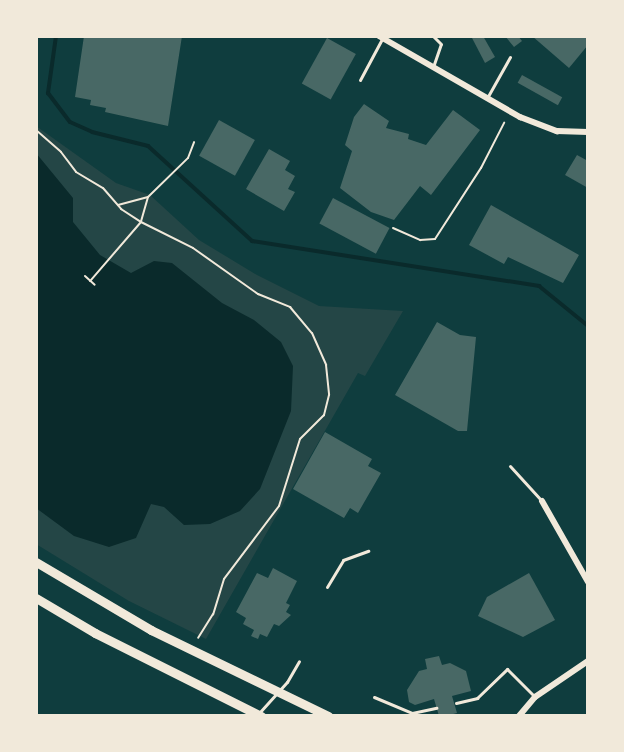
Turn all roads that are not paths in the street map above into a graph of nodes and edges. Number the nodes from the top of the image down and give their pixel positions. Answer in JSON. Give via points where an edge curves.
{"nodes":[{"id":1,"x":433,"y":36,"type":"edge"},
{"id":2,"x":381,"y":37,"type":"edge"},
{"id":3,"x":510,"y":57,"type":"dead end"},
{"id":4,"x":433,"y":67,"type":"junction"},
{"id":5,"x":360,"y":80,"type":"dead end"},
{"id":6,"x":487,"y":98,"type":"junction"},
{"id":7,"x":588,"y":132,"type":"edge"},
{"id":8,"x":510,"y":466,"type":"dead end"},
{"id":9,"x":542,"y":501,"type":"joint"},
{"id":10,"x":368,"y":551,"type":"dead end"},
{"id":11,"x":39,"y":563,"type":"edge"},
{"id":12,"x":586,"y":574,"type":"edge"},
{"id":13,"x":588,"y":582,"type":"edge"},
{"id":14,"x":327,"y":587,"type":"dead end"},
{"id":15,"x":36,"y":598,"type":"edge"},
{"id":16,"x":588,"y":661,"type":"edge"},
{"id":17,"x":299,"y":662,"type":"dead end"},
{"id":18,"x":278,"y":692,"type":"junction"},
{"id":19,"x":374,"y":697,"type":"dead end"},
{"id":20,"x":534,"y":697,"type":"junction"},
{"id":21,"x":456,"y":703,"type":"dead end"},
{"id":22,"x":436,"y":708,"type":"dead end"},
{"id":23,"x":259,"y":715,"type":"edge"},
{"id":24,"x":328,"y":716,"type":"edge"},
{"id":25,"x":519,"y":716,"type":"edge"}],
"edges":[{"from":1,"to":4,"type":"lane","via":[[441,44]]},
{"from":2,"to":4,"type":"street"},
{"from":2,"to":5,"type":"lane"},
{"from":3,"to":6,"type":"lane"},
{"from":4,"to":6,"type":"street"},
{"from":6,"to":7,"type":"street","via":[[557,131]]},
{"from":8,"to":9,"type":"lane"},
{"from":9,"to":12,"type":"street"},
{"from":10,"to":14,"type":"lane","via":[[343,560]]},
{"from":11,"to":18,"type":"main road","via":[[152,630]]},
{"from":12,"to":13,"type":"street"},
{"from":15,"to":23,"type":"main road","via":[[95,633]]},
{"from":16,"to":20,"type":"street"},
{"from":17,"to":18,"type":"lane"},
{"from":18,"to":23,"type":"lane"},
{"from":18,"to":24,"type":"main road"},
{"from":19,"to":22,"type":"lane","via":[[412,713]]},
{"from":20,"to":21,"type":"lane","via":[[507,669],[477,698]]},
{"from":20,"to":25,"type":"street"}]}
